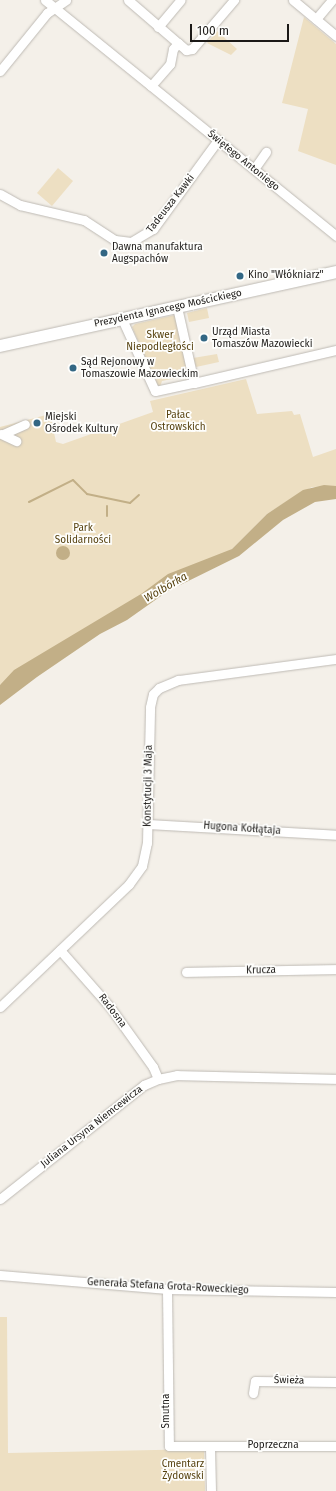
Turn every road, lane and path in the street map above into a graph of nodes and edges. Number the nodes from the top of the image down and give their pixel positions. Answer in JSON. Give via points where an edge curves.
{"nodes":[{"id":1,"x":46,"y":0,"type":"edge"},
{"id":2,"x":66,"y":0,"type":"edge"},
{"id":3,"x":128,"y":0,"type":"edge"},
{"id":4,"x":182,"y":0,"type":"edge"},
{"id":5,"x":234,"y":0,"type":"edge"},
{"id":6,"x":294,"y":0,"type":"edge"},
{"id":7,"x":332,"y":0,"type":"edge"},
{"id":8,"x":55,"y":8,"type":"junction"},
{"id":9,"x":316,"y":19,"type":"junction"},
{"id":10,"x":158,"y":27,"type":"junction"},
{"id":11,"x":336,"y":36,"type":"edge"},
{"id":12,"x":178,"y":43,"type":"junction"},
{"id":13,"x":0,"y":71,"type":"edge"},
{"id":14,"x":151,"y":86,"type":"junction"},
{"id":15,"x":218,"y":140,"type":"junction"},
{"id":16,"x":266,"y":152,"type":"dead end"},
{"id":17,"x":254,"y":170,"type":"junction"},
{"id":18,"x":0,"y":194,"type":"edge"},
{"id":19,"x":336,"y":236,"type":"edge"},
{"id":20,"x":336,"y":272,"type":"edge"},
{"id":21,"x":177,"y":307,"type":"junction"},
{"id":22,"x":122,"y":319,"type":"junction"},
{"id":23,"x":0,"y":346,"type":"edge"},
{"id":24,"x":336,"y":350,"type":"edge"},
{"id":25,"x":194,"y":383,"type":"junction"},
{"id":26,"x":25,"y":424,"type":"dead end"},
{"id":27,"x":2,"y":434,"type":"edge"},
{"id":28,"x":16,"y":441,"type":"dead end"},
{"id":29,"x":336,"y":659,"type":"edge"},
{"id":30,"x":148,"y":824,"type":"junction"},
{"id":31,"x":336,"y":835,"type":"edge"},
{"id":32,"x":60,"y":950,"type":"junction"},
{"id":33,"x":336,"y":969,"type":"edge"},
{"id":34,"x":186,"y":972,"type":"dead end"},
{"id":35,"x":0,"y":1007,"type":"edge"},
{"id":36,"x":158,"y":1078,"type":"junction"},
{"id":37,"x":336,"y":1079,"type":"edge"},
{"id":38,"x":0,"y":1199,"type":"edge"},
{"id":39,"x":0,"y":1276,"type":"edge"},
{"id":40,"x":167,"y":1289,"type":"junction"},
{"id":41,"x":336,"y":1292,"type":"edge"},
{"id":42,"x":336,"y":1382,"type":"edge"},
{"id":43,"x":253,"y":1393,"type":"dead end"},
{"id":44,"x":336,"y":1446,"type":"edge"},
{"id":45,"x":210,"y":1447,"type":"junction"},
{"id":46,"x":211,"y":1491,"type":"edge"}],
"edges":[{"from":1,"to":8,"type":"street","name":"Świętego Antoniego"},
{"from":2,"to":8,"type":"street"},
{"from":3,"to":10,"type":"street"},
{"from":4,"to":10,"type":"street"},
{"from":5,"to":12,"type":"street","via":[[192,49],[186,50]]},
{"from":6,"to":9,"type":"street"},
{"from":7,"to":9,"type":"street"},
{"from":8,"to":13,"type":"street","via":[[47,13]]},
{"from":8,"to":14,"type":"street","name":"Świętego Antoniego"},
{"from":9,"to":11,"type":"street"},
{"from":10,"to":12,"type":"street"},
{"from":12,"to":14,"type":"street","via":[[173,49],[170,64]]},
{"from":14,"to":15,"type":"street","name":"Świętego Antoniego"},
{"from":15,"to":17,"type":"street","name":"Świętego Antoniego"},
{"from":15,"to":18,"type":"street","name":"Tadeusza Kawki","via":[[154,229],[131,242],[115,240],[84,220],[20,205]]},
{"from":16,"to":17,"type":"street"},
{"from":17,"to":19,"type":"street","name":"Świętego Antoniego"},
{"from":20,"to":21,"type":"main road","name":"Prezydenta Ignacego Mościckiego"},
{"from":21,"to":22,"type":"main road","name":"Prezydenta Ignacego Mościckiego"},
{"from":21,"to":25,"type":"street"},
{"from":22,"to":23,"type":"main road","name":"Prezydenta Ignacego Mościckiego"},
{"from":22,"to":25,"type":"street","via":[[155,391]]},
{"from":24,"to":25,"type":"street"},
{"from":26,"to":27,"type":"street"},
{"from":27,"to":28,"type":"street"},
{"from":29,"to":30,"type":"street","name":"Konstytucji 3 Maja","via":[[178,680],[159,688],[153,694],[150,707]]},
{"from":30,"to":31,"type":"street","name":"Hugona Kołłątaja"},
{"from":30,"to":32,"type":"street","name":"Konstytucji 3 Maja","via":[[147,852],[139,872]]},
{"from":32,"to":35,"type":"street","name":"Konstytucji 3 Maja"},
{"from":32,"to":36,"type":"street","name":"Radosna","via":[[110,1007],[153,1067]]},
{"from":33,"to":34,"type":"street","name":"Krucza"},
{"from":36,"to":37,"type":"street","name":"Juliana Ursyna Niemcewicza","via":[[177,1075]]},
{"from":36,"to":38,"type":"street","name":"Juliana Ursyna Niemcewicza","via":[[144,1086]]},
{"from":39,"to":40,"type":"street","name":"Generała Stefana Grota-Roweckiego"},
{"from":40,"to":41,"type":"street","name":"Generała Stefana Grota-Roweckiego"},
{"from":40,"to":45,"type":"street","name":"Smutna","via":[[167,1442],[173,1447]]},
{"from":42,"to":43,"type":"street","name":"Świeża","via":[[255,1381]]},
{"from":44,"to":45,"type":"street","name":"Poprzeczna"},
{"from":45,"to":46,"type":"street"}]}
